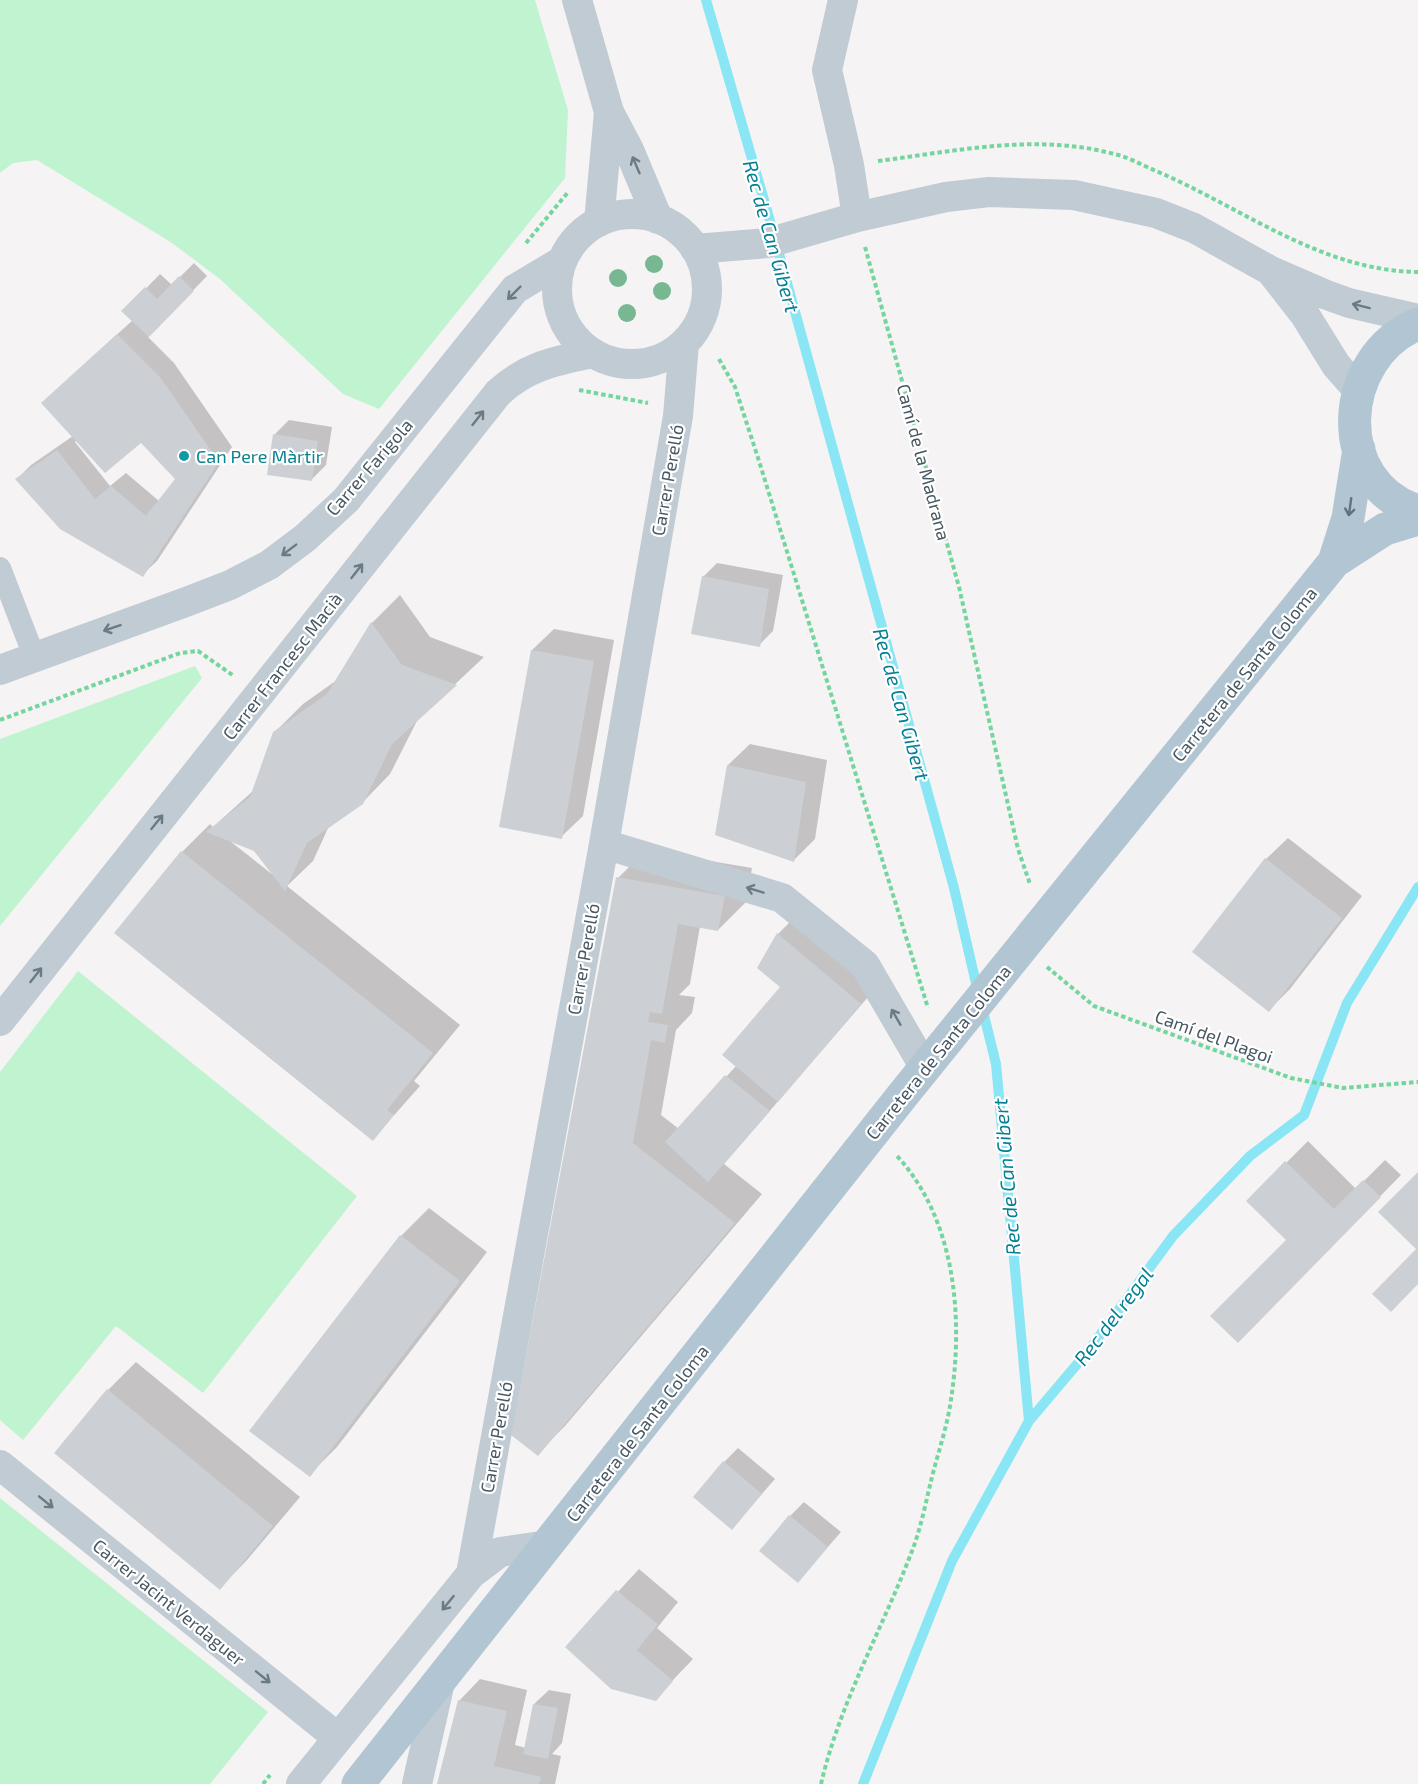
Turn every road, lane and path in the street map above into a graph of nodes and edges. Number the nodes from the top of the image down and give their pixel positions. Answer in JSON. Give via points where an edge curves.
{"nodes":[{"id":1,"x":577,"y":0,"type":"edge"},
{"id":2,"x":843,"y":0,"type":"edge"},
{"id":3,"x":609,"y":112,"type":"junction"},
{"id":4,"x":572,"y":187,"type":"dead end"},
{"id":5,"x":658,"y":219,"type":"junction"},
{"id":6,"x":845,"y":220,"type":"junction"},
{"id":7,"x":599,"y":222,"type":"junction"},
{"id":8,"x":768,"y":243,"type":"junction"},
{"id":9,"x":695,"y":249,"type":"junction"},
{"id":10,"x":520,"y":250,"type":"dead end"},
{"id":11,"x":562,"y":261,"type":"junction"},
{"id":12,"x":1271,"y":271,"type":"junction"},
{"id":13,"x":706,"y":282,"type":"junction"},
{"id":14,"x":1418,"y":319,"type":"edge"},
{"id":15,"x":1418,"y":324,"type":"edge"},
{"id":16,"x":684,"y":342,"type":"junction"},
{"id":17,"x":593,"y":353,"type":"junction"},
{"id":18,"x":719,"y":359,"type":"dead end"},
{"id":19,"x":1358,"y":389,"type":"junction"},
{"id":20,"x":568,"y":390,"type":"dead end"},
{"id":21,"x":678,"y":416,"type":"junction"},
{"id":22,"x":1359,"y":449,"type":"junction"},
{"id":23,"x":1418,"y":511,"type":"edge"},
{"id":24,"x":1418,"y":519,"type":"edge"},
{"id":25,"x":1334,"y":562,"type":"junction"},
{"id":26,"x":0,"y":568,"type":"edge"},
{"id":27,"x":34,"y":656,"type":"junction"},
{"id":28,"x":0,"y":670,"type":"edge"},
{"id":29,"x":240,"y":680,"type":"dead end"},
{"id":30,"x":0,"y":720,"type":"edge"},
{"id":31,"x":604,"y":844,"type":"junction"},
{"id":32,"x":1044,"y":921,"type":"junction"},
{"id":33,"x":1017,"y":954,"type":"junction"},
{"id":34,"x":0,"y":1021,"type":"edge"},
{"id":35,"x":904,"y":1032,"type":"junction"},
{"id":36,"x":925,"y":1068,"type":"junction"},
{"id":37,"x":1418,"y":1082,"type":"edge"},
{"id":38,"x":875,"y":1131,"type":"junction"},
{"id":39,"x":0,"y":1466,"type":"edge"},
{"id":40,"x":548,"y":1545,"type":"junction"},
{"id":41,"x":471,"y":1574,"type":"junction"},
{"id":42,"x":440,"y":1682,"type":"junction"},
{"id":43,"x":338,"y":1738,"type":"junction"},
{"id":44,"x":277,"y":1765,"type":"dead end"},
{"id":45,"x":262,"y":1784,"type":"edge"},
{"id":46,"x":301,"y":1784,"type":"edge"},
{"id":47,"x":358,"y":1784,"type":"edge"},
{"id":48,"x":417,"y":1784,"type":"edge"},
{"id":49,"x":821,"y":1784,"type":"edge"}],
"edges":[{"from":1,"to":3,"type":"street"},
{"from":2,"to":6,"type":"street","via":[[826,70],[849,165]]},
{"from":5,"to":3,"type":"street","one_way":true},
{"from":3,"to":7,"type":"street"},
{"from":4,"to":10,"type":"path"},
{"from":5,"to":7,"type":"street","via":[[628,214]]},
{"from":5,"to":9,"type":"street","via":[[675,228]]},
{"from":6,"to":8,"type":"street"},
{"from":6,"to":12,"type":"street","via":[[946,197],[989,192],[1074,195],[1165,216]]},
{"from":6,"to":32,"type":"path","name":"Camí de la Madrana","via":[[959,587],[1018,849]]},
{"from":7,"to":11,"type":"street","via":[[577,238]]},
{"from":8,"to":9,"type":"street"},
{"from":8,"to":13,"type":"street"},
{"from":9,"to":13,"type":"street"},
{"from":11,"to":17,"type":"street","via":[[557,290],[563,320]]},
{"from":11,"to":27,"type":"street","name":"Carrer Farigola","one_way":true,"via":[[515,289],[346,500],[269,565],[230,585]]},
{"from":14,"to":12,"type":"street","one_way":true,"via":[[1349,303]]},
{"from":12,"to":19,"type":"street","via":[[1310,322],[1336,365]]},
{"from":13,"to":16,"type":"street","via":[[700,321]]},
{"from":15,"to":19,"type":"main road","name":"Carretera de Santa Coloma","via":[[1390,339],[1376,354]]},
{"from":16,"to":17,"type":"street","via":[[661,358],[640,363],[619,363]]},
{"from":16,"to":21,"type":"street","name":"Carrer Perelló"},
{"from":34,"to":17,"type":"street","name":"Carrer Francesc Macià","one_way":true,"via":[[498,393],[534,368]]},
{"from":18,"to":35,"type":"path","via":[[735,387],[759,461],[928,1007]]},
{"from":19,"to":22,"type":"main road","name":"Carretera de Santa Coloma","via":[[1354,429]]},
{"from":20,"to":21,"type":"path","via":[[649,403],[660,413]]},
{"from":21,"to":31,"type":"street","name":"Carrer Perelló"},
{"from":22,"to":23,"type":"main road","name":"Carretera de Santa Coloma","via":[[1379,484]]},
{"from":22,"to":25,"type":"main road","name":"Carretera de Santa Coloma","one_way":true,"via":[[1348,518]]},
{"from":24,"to":25,"type":"main road","name":"Carretera de Santa Coloma","via":[[1385,529]]},
{"from":25,"to":32,"type":"main road","name":"Carretera de Santa Coloma"},
{"from":26,"to":27,"type":"street"},
{"from":27,"to":28,"type":"street","name":"Carrer Farigola"},
{"from":29,"to":30,"type":"path","via":[[198,651],[180,653]]},
{"from":35,"to":31,"type":"street","one_way":true,"via":[[865,965],[782,898]]},
{"from":31,"to":41,"type":"street","name":"Carrer Perelló"},
{"from":32,"to":33,"type":"main road","name":"Carretera de Santa Coloma"},
{"from":33,"to":36,"type":"main road","name":"Carretera de Santa Coloma"},
{"from":33,"to":37,"type":"path","name":"Camí del Plagoi","via":[[1094,1006],[1291,1078],[1343,1088]]},
{"from":35,"to":36,"type":"street"},
{"from":36,"to":38,"type":"main road","name":"Carretera de Santa Coloma"},
{"from":38,"to":40,"type":"main road","name":"Carretera de Santa Coloma"},
{"from":38,"to":49,"type":"path","via":[[901,1160],[927,1199],[946,1244],[953,1282],[955,1368],[950,1407],[914,1548],[841,1713]]},
{"from":39,"to":43,"type":"street","name":"Carrer Jacint Verdaguer","one_way":true},
{"from":40,"to":41,"type":"street","via":[[500,1552]]},
{"from":40,"to":42,"type":"main road","name":"Carretera de Santa Coloma"},
{"from":41,"to":43,"type":"street","one_way":true},
{"from":42,"to":47,"type":"main road","name":"Carretera de Santa Coloma"},
{"from":42,"to":48,"type":"street"},
{"from":43,"to":46,"type":"street"},
{"from":44,"to":45,"type":"path"}]}
